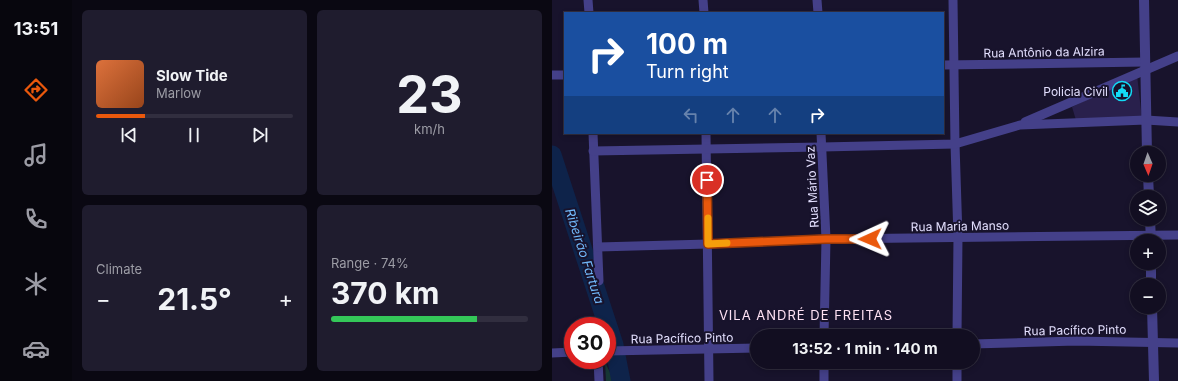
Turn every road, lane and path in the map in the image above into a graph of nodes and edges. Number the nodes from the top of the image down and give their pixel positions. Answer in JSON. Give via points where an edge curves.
{"nodes":[{"id":1,"x":588,"y":0,"type":"edge"},
{"id":2,"x":704,"y":0,"type":"edge"},
{"id":3,"x":818,"y":0,"type":"edge"},
{"id":4,"x":953,"y":0,"type":"edge"},
{"id":5,"x":1144,"y":0,"type":"edge"},
{"id":6,"x":589,"y":12,"type":"edge"},
{"id":7,"x":704,"y":12,"type":"edge"},
{"id":8,"x":818,"y":12,"type":"edge"},
{"id":9,"x":1178,"y":56,"type":"edge"},
{"id":10,"x":944,"y":65,"type":"edge"},
{"id":11,"x":953,"y":65,"type":"junction"},
{"id":12,"x":1145,"y":66,"type":"junction"},
{"id":13,"x":552,"y":75,"type":"edge"},
{"id":14,"x":564,"y":75,"type":"edge"},
{"id":15,"x":1146,"y":120,"type":"junction"},
{"id":16,"x":1178,"y":122,"type":"edge"},
{"id":17,"x":1020,"y":125,"type":"junction"},
{"id":18,"x":593,"y":134,"type":"edge"},
{"id":19,"x":706,"y":134,"type":"edge"},
{"id":20,"x":821,"y":134,"type":"edge"},
{"id":21,"x":955,"y":144,"type":"junction"},
{"id":22,"x":1147,"y":146,"type":"edge"},
{"id":23,"x":822,"y":147,"type":"junction"},
{"id":24,"x":706,"y":149,"type":"junction"},
{"id":25,"x":593,"y":151,"type":"junction"},
{"id":26,"x":1178,"y":235,"type":"edge"},
{"id":27,"x":1166,"y":236,"type":"edge"},
{"id":28,"x":958,"y":238,"type":"junction"},
{"id":29,"x":1130,"y":238,"type":"edge"},
{"id":30,"x":826,"y":239,"type":"junction"},
{"id":31,"x":708,"y":244,"type":"junction"},
{"id":32,"x":598,"y":247,"type":"junction"},
{"id":33,"x":599,"y":281,"type":"dead end"},
{"id":34,"x":1152,"y":314,"type":"edge"},
{"id":35,"x":824,"y":329,"type":"edge"},
{"id":36,"x":957,"y":329,"type":"edge"},
{"id":37,"x":1153,"y":342,"type":"junction"},
{"id":38,"x":1178,"y":343,"type":"edge"},
{"id":39,"x":980,"y":344,"type":"edge"},
{"id":40,"x":750,"y":348,"type":"edge"},
{"id":41,"x":709,"y":349,"type":"junction"},
{"id":42,"x":616,"y":351,"type":"edge"},
{"id":43,"x":564,"y":352,"type":"edge"},
{"id":44,"x":552,"y":353,"type":"edge"},
{"id":45,"x":598,"y":369,"type":"edge"},
{"id":46,"x":824,"y":369,"type":"edge"},
{"id":47,"x":957,"y":369,"type":"edge"},
{"id":48,"x":599,"y":381,"type":"edge"},
{"id":49,"x":709,"y":381,"type":"edge"},
{"id":50,"x":824,"y":381,"type":"edge"},
{"id":51,"x":958,"y":381,"type":"edge"},
{"id":52,"x":1154,"y":381,"type":"edge"}],
"edges":[{"from":1,"to":6,"type":"street"},
{"from":2,"to":7,"type":"street"},
{"from":3,"to":8,"type":"street"},
{"from":4,"to":11,"type":"street"},
{"from":5,"to":12,"type":"street"},
{"from":9,"to":12,"type":"street"},
{"from":10,"to":11,"type":"street","name":"Rua Antônio da Alzira"},
{"from":11,"to":12,"type":"street","name":"Rua Antônio da Alzira"},
{"from":11,"to":21,"type":"street"},
{"from":12,"to":15,"type":"street"},
{"from":12,"to":17,"type":"street"},
{"from":13,"to":14,"type":"street"},
{"from":15,"to":16,"type":"street"},
{"from":15,"to":17,"type":"street"},
{"from":15,"to":22,"type":"street"},
{"from":17,"to":21,"type":"street"},
{"from":18,"to":25,"type":"street"},
{"from":19,"to":24,"type":"street"},
{"from":20,"to":23,"type":"street","name":"Rua Mário Vaz"},
{"from":21,"to":23,"type":"street"},
{"from":21,"to":28,"type":"street"},
{"from":23,"to":24,"type":"street"},
{"from":23,"to":30,"type":"street","name":"Rua Mário Vaz"},
{"from":24,"to":25,"type":"street"},
{"from":24,"to":31,"type":"street"},
{"from":25,"to":32,"type":"street"},
{"from":26,"to":27,"type":"street","name":"Rua Maria Manso"},
{"from":28,"to":29,"type":"street","name":"Rua Maria Manso"},
{"from":28,"to":30,"type":"street","name":"Rua Maria Manso"},
{"from":28,"to":36,"type":"street"},
{"from":30,"to":31,"type":"street","name":"Rua Maria Manso"},
{"from":30,"to":35,"type":"street","name":"Rua Mário Vaz"},
{"from":31,"to":32,"type":"street","name":"Rua Maria Manso"},
{"from":31,"to":41,"type":"street"},
{"from":32,"to":33,"type":"street"},
{"from":34,"to":37,"type":"street"},
{"from":37,"to":38,"type":"street","name":"Rua Pacífico Pinto"},
{"from":37,"to":39,"type":"street","name":"Rua Pacífico Pinto"},
{"from":37,"to":52,"type":"street"},
{"from":40,"to":41,"type":"street","name":"Rua Pacífico Pinto"},
{"from":41,"to":42,"type":"street","name":"Rua Pacífico Pinto"},
{"from":41,"to":49,"type":"street"},
{"from":43,"to":44,"type":"street"},
{"from":45,"to":48,"type":"street"},
{"from":46,"to":50,"type":"street"},
{"from":47,"to":51,"type":"street"}]}
